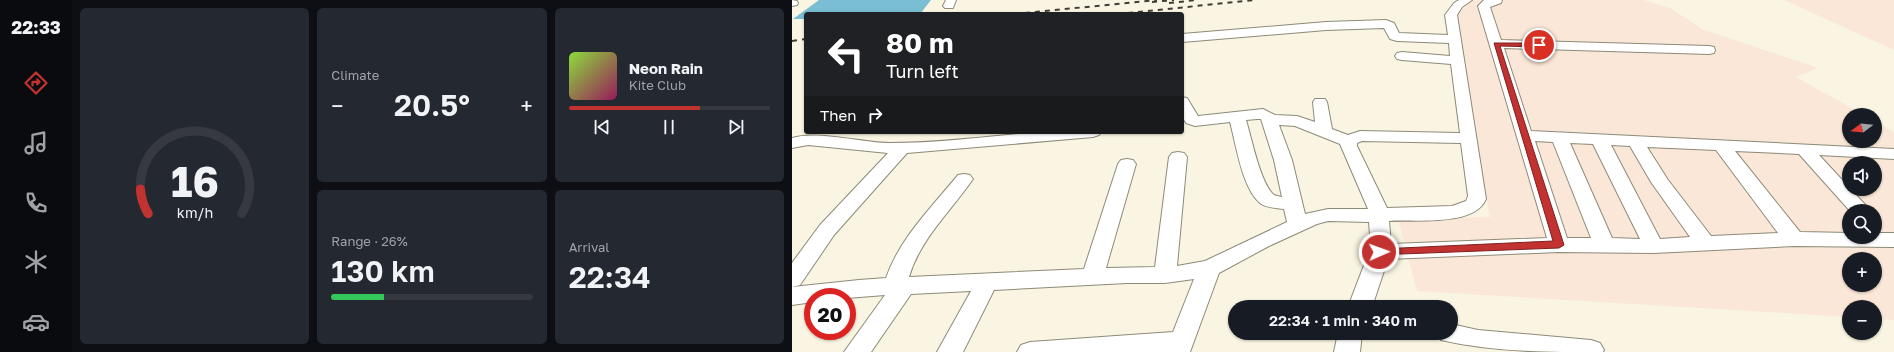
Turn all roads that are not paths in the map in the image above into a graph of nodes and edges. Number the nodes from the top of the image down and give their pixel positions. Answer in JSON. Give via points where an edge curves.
{"nodes":[{"id":1,"x":1467,"y":0,"type":"edge"},
{"id":2,"x":1497,"y":1,"type":"edge"},
{"id":3,"x":1597,"y":35,"type":"dead end"},
{"id":4,"x":1184,"y":38,"type":"edge"},
{"id":5,"x":1494,"y":38,"type":"junction"},
{"id":6,"x":1454,"y":39,"type":"junction"},
{"id":7,"x":1710,"y":50,"type":"dead end"},
{"id":8,"x":1402,"y":56,"type":"dead end"},
{"id":9,"x":1458,"y":60,"type":"junction"},
{"id":10,"x":1320,"y":102,"type":"dead end"},
{"id":11,"x":1184,"y":105,"type":"edge"},
{"id":12,"x":1237,"y":117,"type":"junction"},
{"id":13,"x":1270,"y":120,"type":"junction"},
{"id":14,"x":1189,"y":122,"type":"edge"},
{"id":15,"x":1324,"y":131,"type":"junction"},
{"id":16,"x":1057,"y":134,"type":"edge"},
{"id":17,"x":1525,"y":136,"type":"junction"},
{"id":18,"x":1003,"y":137,"type":"edge"},
{"id":19,"x":1469,"y":138,"type":"junction"},
{"id":20,"x":1559,"y":138,"type":"junction"},
{"id":21,"x":1599,"y":140,"type":"junction"},
{"id":22,"x":1348,"y":141,"type":"junction"},
{"id":23,"x":1635,"y":141,"type":"junction"},
{"id":24,"x":792,"y":143,"type":"edge"},
{"id":25,"x":1722,"y":145,"type":"junction"},
{"id":26,"x":902,"y":148,"type":"junction"},
{"id":27,"x":1803,"y":149,"type":"junction"},
{"id":28,"x":1894,"y":154,"type":"edge"},
{"id":29,"x":1178,"y":157,"type":"dead end"},
{"id":30,"x":1127,"y":164,"type":"dead end"},
{"id":31,"x":964,"y":179,"type":"dead end"},
{"id":32,"x":1854,"y":204,"type":"edge"},
{"id":33,"x":1295,"y":214,"type":"junction"},
{"id":34,"x":1379,"y":216,"type":"junction"},
{"id":35,"x":1885,"y":235,"type":"edge"},
{"id":36,"x":1794,"y":239,"type":"junction"},
{"id":37,"x":1705,"y":243,"type":"junction"},
{"id":38,"x":1559,"y":245,"type":"junction"},
{"id":39,"x":1605,"y":246,"type":"junction"},
{"id":40,"x":1654,"y":246,"type":"junction"},
{"id":41,"x":1379,"y":252,"type":"junction"},
{"id":42,"x":1210,"y":268,"type":"junction"},
{"id":43,"x":1165,"y":274,"type":"junction"},
{"id":44,"x":1092,"y":277,"type":"junction"},
{"id":45,"x":792,"y":279,"type":"edge"},
{"id":46,"x":987,"y":282,"type":"junction"},
{"id":47,"x":900,"y":286,"type":"junction"},
{"id":48,"x":792,"y":296,"type":"edge"},
{"id":49,"x":1366,"y":300,"type":"edge"},
{"id":50,"x":1458,"y":335,"type":"edge"},
{"id":51,"x":1349,"y":340,"type":"edge"},
{"id":52,"x":1180,"y":346,"type":"edge"},
{"id":53,"x":1591,"y":350,"type":"dead end"},
{"id":54,"x":857,"y":352,"type":"edge"},
{"id":55,"x":950,"y":352,"type":"edge"},
{"id":56,"x":1030,"y":352,"type":"edge"},
{"id":57,"x":1347,"y":352,"type":"edge"}],
"edges":[{"from":1,"to":6,"type":"street","via":[[1458,5],[1451,15]]},
{"from":2,"to":5,"type":"street","via":[[1488,2],[1484,6]]},
{"from":3,"to":5,"type":"street"},
{"from":4,"to":6,"type":"street","via":[[1326,26],[1386,24],[1397,37]]},
{"from":5,"to":7,"type":"street"},
{"from":5,"to":17,"type":"street"},
{"from":6,"to":9,"type":"street"},
{"from":8,"to":9,"type":"street"},
{"from":9,"to":19,"type":"street"},
{"from":10,"to":15,"type":"street"},
{"from":11,"to":14,"type":"street","via":[[1192,120]]},
{"from":12,"to":13,"type":"street","via":[[1263,114]]},
{"from":12,"to":14,"type":"street"},
{"from":12,"to":33,"type":"street","via":[[1262,194]]},
{"from":13,"to":15,"type":"street","via":[[1297,122]]},
{"from":13,"to":33,"type":"street","via":[[1283,160]]},
{"from":15,"to":22,"type":"street"},
{"from":16,"to":18,"type":"street"},
{"from":17,"to":20,"type":"street"},
{"from":17,"to":38,"type":"street"},
{"from":18,"to":26,"type":"street"},
{"from":19,"to":22,"type":"street","via":[[1360,136]]},
{"from":19,"to":34,"type":"street","via":[[1477,196],[1475,204],[1470,208],[1452,212]]},
{"from":20,"to":21,"type":"street"},
{"from":20,"to":39,"type":"street"},
{"from":21,"to":23,"type":"street"},
{"from":21,"to":40,"type":"street"},
{"from":22,"to":34,"type":"street"},
{"from":23,"to":25,"type":"street"},
{"from":23,"to":37,"type":"street","via":[[1660,182]]},
{"from":24,"to":26,"type":"street","via":[[808,140]]},
{"from":25,"to":27,"type":"street"},
{"from":25,"to":36,"type":"street"},
{"from":26,"to":45,"type":"street","via":[[827,230]]},
{"from":27,"to":28,"type":"street"},
{"from":27,"to":32,"type":"street"},
{"from":29,"to":43,"type":"street"},
{"from":30,"to":44,"type":"street"},
{"from":31,"to":47,"type":"street","via":[[913,244],[903,261]]},
{"from":33,"to":34,"type":"street"},
{"from":33,"to":42,"type":"street"},
{"from":34,"to":41,"type":"street"},
{"from":35,"to":36,"type":"street"},
{"from":36,"to":37,"type":"street"},
{"from":37,"to":40,"type":"street"},
{"from":38,"to":39,"type":"street"},
{"from":38,"to":41,"type":"street"},
{"from":39,"to":40,"type":"street"},
{"from":41,"to":49,"type":"street"},
{"from":42,"to":43,"type":"street"},
{"from":42,"to":52,"type":"street"},
{"from":43,"to":44,"type":"street"},
{"from":44,"to":46,"type":"street"},
{"from":46,"to":47,"type":"street"},
{"from":46,"to":55,"type":"street"},
{"from":47,"to":48,"type":"street"},
{"from":47,"to":54,"type":"street"},
{"from":50,"to":53,"type":"street","via":[[1491,341]]},
{"from":51,"to":57,"type":"street"},
{"from":52,"to":56,"type":"street"}]}
